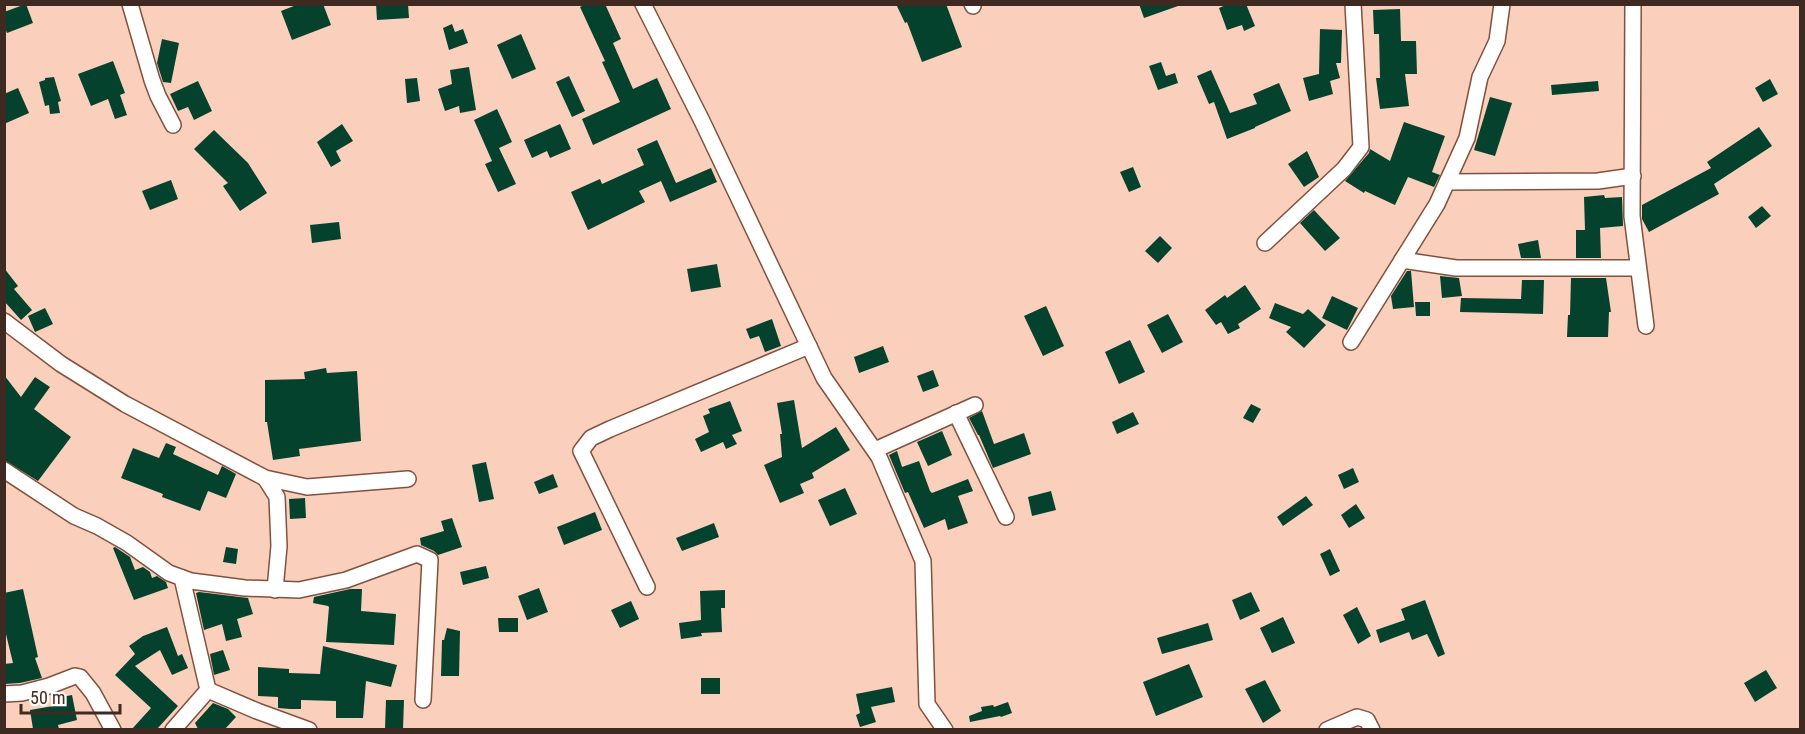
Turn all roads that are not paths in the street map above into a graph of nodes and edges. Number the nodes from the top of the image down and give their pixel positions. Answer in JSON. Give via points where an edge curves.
{"nodes":[{"id":1,"x":130,"y":4,"type":"edge"},
{"id":2,"x":643,"y":4,"type":"edge"},
{"id":3,"x":1353,"y":4,"type":"edge"},
{"id":4,"x":1502,"y":4,"type":"edge"},
{"id":5,"x":1633,"y":4,"type":"edge"},
{"id":6,"x":173,"y":125,"type":"dead end"},
{"id":7,"x":1633,"y":176,"type":"junction"},
{"id":8,"x":1447,"y":182,"type":"junction"},
{"id":9,"x":1265,"y":243,"type":"dead end"},
{"id":10,"x":1402,"y":260,"type":"junction"},
{"id":11,"x":1638,"y":268,"type":"junction"},
{"id":12,"x":4,"y":321,"type":"edge"},
{"id":13,"x":1646,"y":326,"type":"dead end"},
{"id":14,"x":1351,"y":342,"type":"dead end"},
{"id":15,"x":809,"y":345,"type":"junction"},
{"id":16,"x":975,"y":405,"type":"dead end"},
{"id":17,"x":956,"y":413,"type":"junction"},
{"id":18,"x":875,"y":450,"type":"junction"},
{"id":19,"x":4,"y":470,"type":"edge"},
{"id":20,"x":266,"y":478,"type":"junction"},
{"id":21,"x":408,"y":479,"type":"dead end"},
{"id":22,"x":1006,"y":517,"type":"dead end"},
{"id":23,"x":182,"y":578,"type":"junction"},
{"id":24,"x":647,"y":587,"type":"dead end"},
{"id":25,"x":275,"y":590,"type":"junction"},
{"id":26,"x":208,"y":690,"type":"junction"},
{"id":27,"x":4,"y":694,"type":"edge"},
{"id":28,"x":423,"y":700,"type":"dead end"},
{"id":29,"x":113,"y":729,"type":"edge"},
{"id":30,"x":173,"y":729,"type":"edge"},
{"id":31,"x":309,"y":729,"type":"edge"},
{"id":32,"x":945,"y":729,"type":"edge"},
{"id":33,"x":1327,"y":729,"type":"edge"},
{"id":34,"x":1372,"y":729,"type":"edge"}],
"edges":[{"from":1,"to":6,"type":"street","via":[[152,80]]},
{"from":2,"to":15,"type":"street"},
{"from":3,"to":9,"type":"street","via":[[1361,147],[1344,169]]},
{"from":4,"to":8,"type":"street","via":[[1497,41],[1480,77],[1467,138]]},
{"from":5,"to":7,"type":"street"},
{"from":7,"to":8,"type":"street","via":[[1598,182]]},
{"from":7,"to":11,"type":"street","via":[[1632,216]]},
{"from":8,"to":10,"type":"street"},
{"from":10,"to":11,"type":"street","via":[[1456,268]]},
{"from":10,"to":14,"type":"street"},
{"from":11,"to":13,"type":"street"},
{"from":12,"to":20,"type":"street","via":[[61,364],[125,404]]},
{"from":15,"to":18,"type":"street","via":[[824,378]]},
{"from":15,"to":24,"type":"street","via":[[591,438],[581,451]]},
{"from":16,"to":17,"type":"street"},
{"from":17,"to":18,"type":"street"},
{"from":17,"to":22,"type":"street"},
{"from":18,"to":32,"type":"street","via":[[923,561],[927,704]]},
{"from":19,"to":23,"type":"street","via":[[69,513]]},
{"from":20,"to":21,"type":"street","via":[[307,487]]},
{"from":20,"to":25,"type":"street","via":[[277,497],[279,546]]},
{"from":23,"to":25,"type":"street"},
{"from":23,"to":26,"type":"street"},
{"from":25,"to":28,"type":"street","via":[[299,590],[346,580],[417,554],[430,560]]},
{"from":26,"to":30,"type":"street"},
{"from":26,"to":31,"type":"street"},
{"from":27,"to":29,"type":"street","via":[[50,686],[75,676],[93,693]]},
{"from":33,"to":34,"type":"street","via":[[1357,717],[1367,720]]}]}
